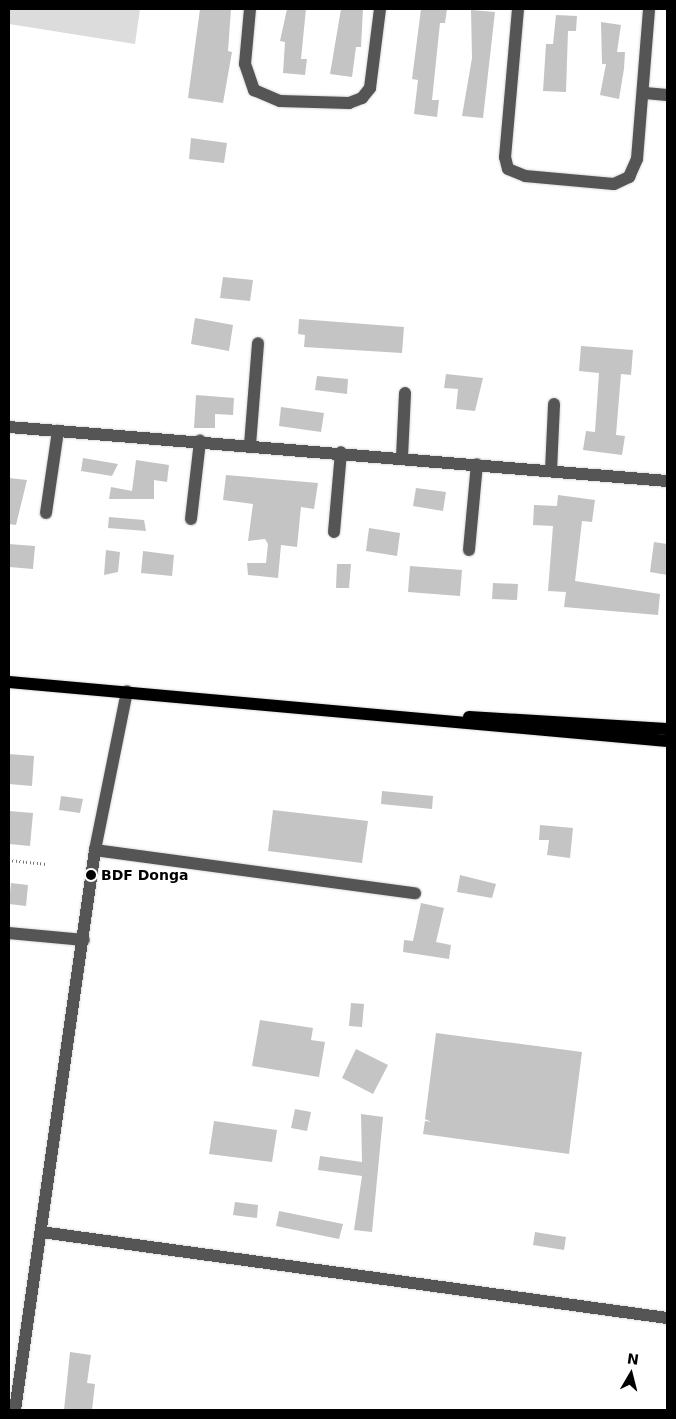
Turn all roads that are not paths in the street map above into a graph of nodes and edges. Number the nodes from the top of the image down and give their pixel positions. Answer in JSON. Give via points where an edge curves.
{"nodes":[{"id":1,"x":250,"y":9,"type":"edge"},
{"id":2,"x":380,"y":9,"type":"edge"},
{"id":3,"x":518,"y":9,"type":"edge"},
{"id":4,"x":649,"y":9,"type":"edge"},
{"id":5,"x":645,"y":93,"type":"junction"},
{"id":6,"x":667,"y":95,"type":"edge"},
{"id":7,"x":258,"y":343,"type":"dead end"},
{"id":8,"x":405,"y":393,"type":"dead end"},
{"id":9,"x":554,"y":404,"type":"dead end"},
{"id":10,"x":9,"y":427,"type":"edge"},
{"id":11,"x":58,"y":431,"type":"junction"},
{"id":12,"x":200,"y":441,"type":"junction"},
{"id":13,"x":250,"y":445,"type":"junction"},
{"id":14,"x":340,"y":452,"type":"junction"},
{"id":15,"x":402,"y":456,"type":"junction"},
{"id":16,"x":477,"y":464,"type":"junction"},
{"id":17,"x":551,"y":471,"type":"junction"},
{"id":18,"x":667,"y":481,"type":"edge"},
{"id":19,"x":46,"y":513,"type":"dead end"},
{"id":20,"x":191,"y":519,"type":"dead end"},
{"id":21,"x":334,"y":532,"type":"dead end"},
{"id":22,"x":469,"y":550,"type":"dead end"},
{"id":23,"x":9,"y":682,"type":"edge"},
{"id":24,"x":127,"y":692,"type":"junction"},
{"id":25,"x":444,"y":718,"type":"junction"},
{"id":26,"x":667,"y":729,"type":"edge"},
{"id":27,"x":667,"y":741,"type":"edge"},
{"id":28,"x":96,"y":850,"type":"junction"},
{"id":29,"x":415,"y":893,"type":"dead end"},
{"id":30,"x":9,"y":933,"type":"edge"},
{"id":31,"x":84,"y":940,"type":"junction"},
{"id":32,"x":41,"y":1232,"type":"junction"},
{"id":33,"x":667,"y":1318,"type":"edge"},
{"id":34,"x":15,"y":1410,"type":"edge"}],
"edges":[{"from":1,"to":2,"type":"street","via":[[245,64],[254,90],[280,101],[349,103],[362,98],[370,88]]},
{"from":3,"to":5,"type":"street","via":[[505,157],[511,172],[609,184],[625,181],[635,167]]},
{"from":4,"to":5,"type":"street"},
{"from":5,"to":6,"type":"street"},
{"from":7,"to":13,"type":"street"},
{"from":8,"to":15,"type":"street"},
{"from":9,"to":17,"type":"street"},
{"from":10,"to":11,"type":"street"},
{"from":11,"to":12,"type":"street"},
{"from":11,"to":19,"type":"street"},
{"from":12,"to":13,"type":"street"},
{"from":12,"to":20,"type":"street"},
{"from":13,"to":14,"type":"street"},
{"from":14,"to":15,"type":"street"},
{"from":14,"to":21,"type":"street"},
{"from":15,"to":16,"type":"street"},
{"from":16,"to":17,"type":"street"},
{"from":16,"to":22,"type":"street"},
{"from":17,"to":18,"type":"street"},
{"from":23,"to":24,"type":"main road"},
{"from":24,"to":25,"type":"main road"},
{"from":24,"to":28,"type":"street"},
{"from":25,"to":26,"type":"main road","via":[[488,716]]},
{"from":25,"to":27,"type":"main road"},
{"from":28,"to":29,"type":"street"},
{"from":28,"to":31,"type":"street"},
{"from":30,"to":31,"type":"street"},
{"from":31,"to":32,"type":"street"},
{"from":32,"to":33,"type":"street"},
{"from":32,"to":34,"type":"street"}]}
